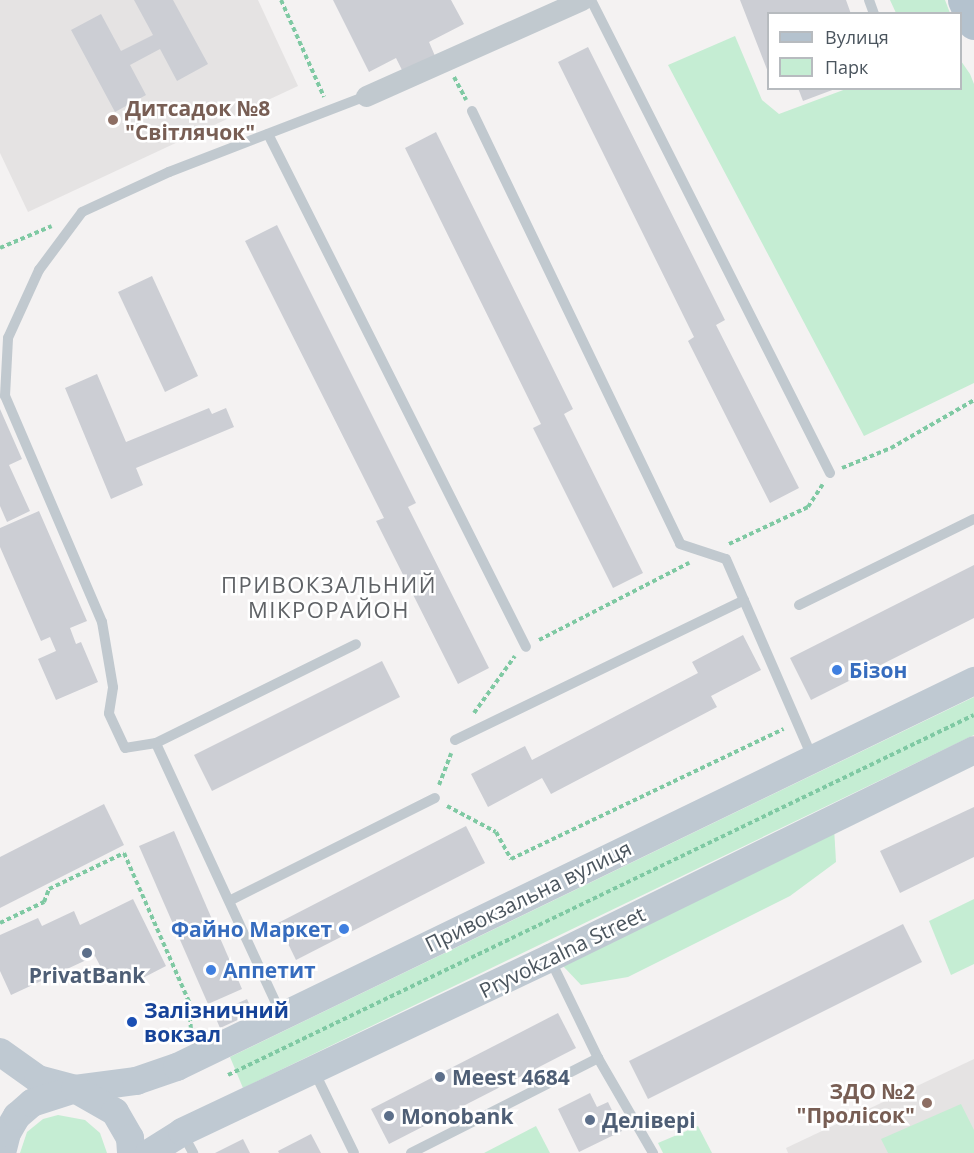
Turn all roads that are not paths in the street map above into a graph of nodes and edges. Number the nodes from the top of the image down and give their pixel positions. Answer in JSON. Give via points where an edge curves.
{"nodes":[{"id":1,"x":582,"y":0,"type":"edge"},
{"id":2,"x":591,"y":0,"type":"edge"},
{"id":3,"x":964,"y":0,"type":"edge"},
{"id":4,"x":972,"y":31,"type":"edge"},
{"id":5,"x":366,"y":96,"type":"joint"},
{"id":6,"x":472,"y":111,"type":"road end"},
{"id":7,"x":268,"y":134,"type":"junction"},
{"id":8,"x":830,"y":473,"type":"dead end"},
{"id":9,"x":974,"y":519,"type":"edge"},
{"id":10,"x":744,"y":600,"type":"junction"},
{"id":11,"x":799,"y":605,"type":"dead end"},
{"id":12,"x":356,"y":644,"type":"dead end"},
{"id":13,"x":526,"y":646,"type":"dead end"},
{"id":14,"x":974,"y":681,"type":"edge"},
{"id":15,"x":455,"y":740,"type":"dead end"},
{"id":16,"x":156,"y":743,"type":"junction"},
{"id":17,"x":974,"y":750,"type":"edge"},
{"id":18,"x":812,"y":757,"type":"junction"},
{"id":19,"x":435,"y":798,"type":"dead end"},
{"id":20,"x":231,"y":900,"type":"junction"},
{"id":21,"x":550,"y":958,"type":"junction"},
{"id":22,"x":282,"y":1017,"type":"junction"},
{"id":23,"x":0,"y":1052,"type":"edge"},
{"id":24,"x":598,"y":1058,"type":"junction"},
{"id":25,"x":314,"y":1071,"type":"junction"},
{"id":26,"x":75,"y":1089,"type":"junction"},
{"id":27,"x":0,"y":1131,"type":"edge"},
{"id":28,"x":188,"y":1142,"type":"edge"},
{"id":29,"x":2,"y":1153,"type":"edge"},
{"id":30,"x":131,"y":1153,"type":"edge"},
{"id":31,"x":149,"y":1153,"type":"edge"},
{"id":32,"x":354,"y":1153,"type":"edge"},
{"id":33,"x":411,"y":1153,"type":"edge"},
{"id":34,"x":653,"y":1153,"type":"edge"}],
"edges":[{"from":1,"to":5,"type":"street"},
{"from":2,"to":8,"type":"lane"},
{"from":3,"to":4,"type":"main road"},
{"from":5,"to":7,"type":"lane"},
{"from":6,"to":10,"type":"lane","via":[[680,544],[726,559]]},
{"from":7,"to":13,"type":"lane"},
{"from":7,"to":16,"type":"lane","via":[[169,172],[82,212],[39,270],[8,338],[5,396],[102,622],[112,687],[109,713],[125,748]]},
{"from":9,"to":11,"type":"lane"},
{"from":10,"to":15,"type":"lane"},
{"from":10,"to":18,"type":"lane"},
{"from":12,"to":16,"type":"lane"},
{"from":14,"to":18,"type":"street","name":"Привокзальна вулиця"},
{"from":16,"to":20,"type":"lane"},
{"from":17,"to":21,"type":"street","name":"Pryvokzalna Street"},
{"from":18,"to":22,"type":"street","name":"Привокзальна вулиця"},
{"from":19,"to":20,"type":"lane"},
{"from":20,"to":22,"type":"lane"},
{"from":21,"to":24,"type":"lane"},
{"from":21,"to":25,"type":"street","name":"Pryvokzalna Street"},
{"from":22,"to":26,"type":"street","name":"Привокзальна вулиця","via":[[177,1067],[136,1081]]},
{"from":23,"to":26,"type":"street","via":[[38,1079]]},
{"from":24,"to":33,"type":"lane"},
{"from":24,"to":34,"type":"lane"},
{"from":25,"to":28,"type":"street","name":"Pryvokzalna Street"},
{"from":25,"to":32,"type":"lane"},
{"from":26,"to":29,"type":"street","via":[[32,1102],[17,1116]]},
{"from":26,"to":30,"type":"street","via":[[115,1113],[130,1138]]},
{"from":27,"to":29,"type":"street"},
{"from":28,"to":31,"type":"street","name":"Pryvokzalna Street"}]}
